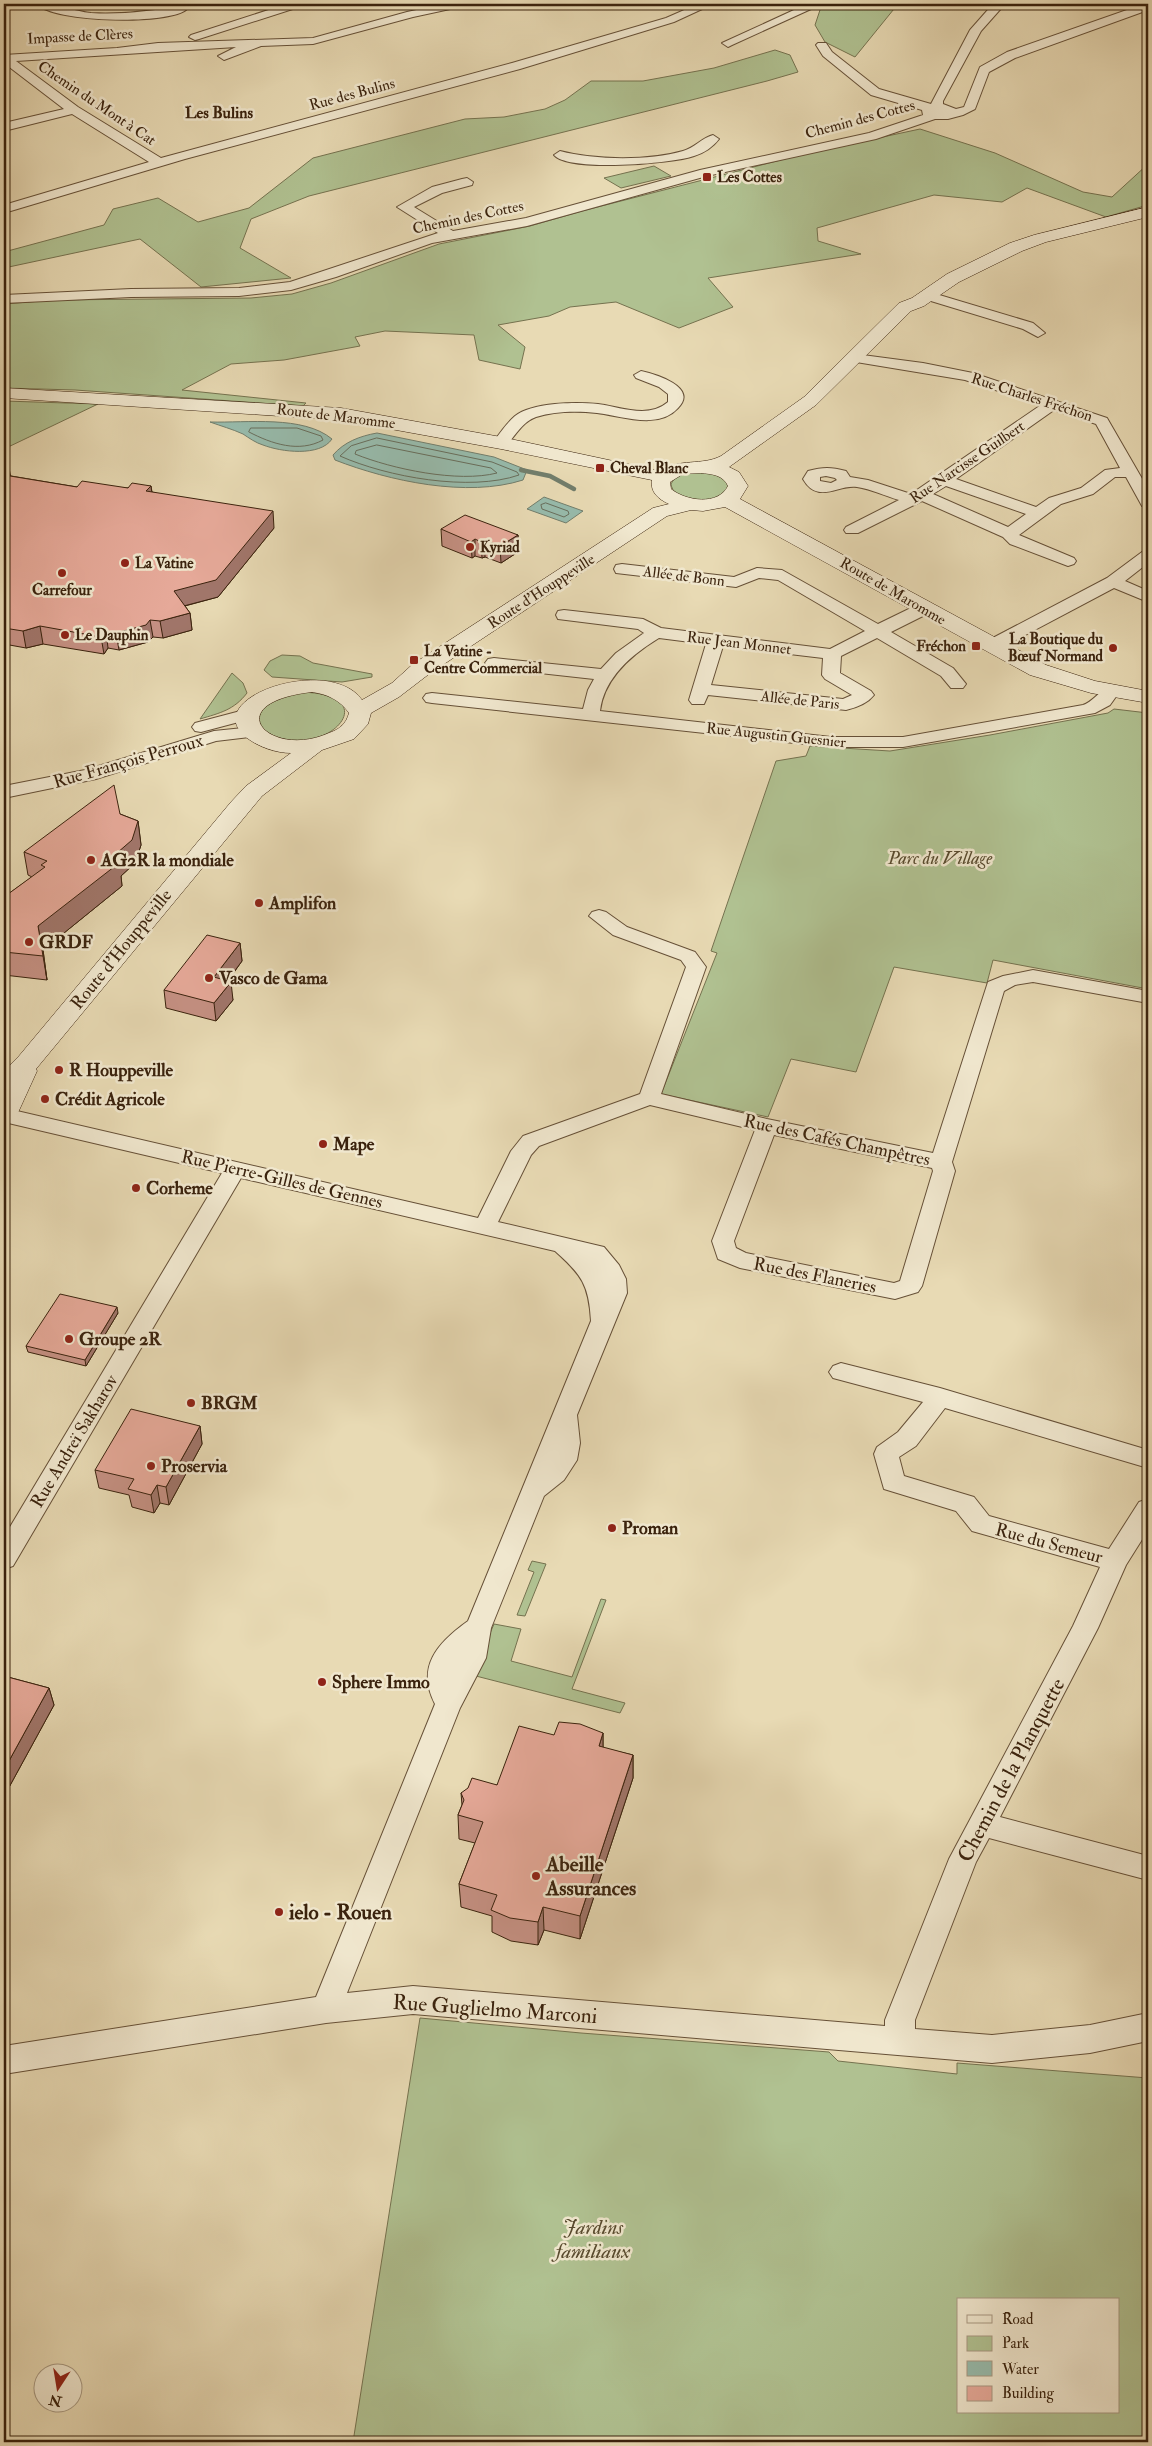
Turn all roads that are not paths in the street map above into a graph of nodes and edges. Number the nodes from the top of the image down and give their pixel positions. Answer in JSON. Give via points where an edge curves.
{"nodes":[{"id":1,"x":43,"y":4,"type":"edge"},
{"id":2,"x":298,"y":4,"type":"edge"},
{"id":3,"x":460,"y":4,"type":"edge"},
{"id":4,"x":707,"y":4,"type":"edge"},
{"id":5,"x":816,"y":4,"type":"edge"},
{"id":6,"x":999,"y":4,"type":"edge"},
{"id":7,"x":1148,"y":6,"type":"edge"},
{"id":8,"x":182,"y":9,"type":"dead end"},
{"id":9,"x":728,"y":43,"type":"dead end"},
{"id":10,"x":260,"y":44,"type":"junction"},
{"id":11,"x":822,"y":45,"type":"dead end"},
{"id":12,"x":158,"y":47,"type":"junction"},
{"id":13,"x":224,"y":56,"type":"dead end"},
{"id":14,"x":4,"y":64,"type":"edge"},
{"id":15,"x":74,"y":110,"type":"junction"},
{"id":16,"x":934,"y":110,"type":"junction"},
{"id":17,"x":4,"y":127,"type":"edge"},
{"id":18,"x":713,"y":139,"type":"dead end"},
{"id":19,"x":560,"y":155,"type":"dead end"},
{"id":20,"x":678,"y":156,"type":"junction"},
{"id":21,"x":158,"y":162,"type":"junction"},
{"id":22,"x":705,"y":173,"type":"junction"},
{"id":23,"x":468,"y":182,"type":"dead end"},
{"id":24,"x":4,"y":209,"type":"edge"},
{"id":25,"x":1148,"y":212,"type":"edge"},
{"id":26,"x":450,"y":236,"type":"junction"},
{"id":27,"x":922,"y":298,"type":"junction"},
{"id":28,"x":4,"y":299,"type":"edge"},
{"id":29,"x":1038,"y":333,"type":"dead end"},
{"id":30,"x":862,"y":359,"type":"junction"},
{"id":31,"x":641,"y":376,"type":"dead end"},
{"id":32,"x":841,"y":379,"type":"junction"},
{"id":33,"x":4,"y":393,"type":"edge"},
{"id":34,"x":1053,"y":404,"type":"junction"},
{"id":35,"x":501,"y":443,"type":"junction"},
{"id":36,"x":712,"y":468,"type":"junction"},
{"id":37,"x":1130,"y":472,"type":"junction"},
{"id":38,"x":732,"y":476,"type":"junction"},
{"id":39,"x":945,"y":480,"type":"junction"},
{"id":40,"x":845,"y":481,"type":"dead end"},
{"id":41,"x":663,"y":495,"type":"junction"},
{"id":42,"x":918,"y":498,"type":"junction"},
{"id":43,"x":727,"y":500,"type":"junction"},
{"id":44,"x":1148,"y":503,"type":"edge"},
{"id":45,"x":1037,"y":513,"type":"junction"},
{"id":46,"x":852,"y":530,"type":"dead end"},
{"id":47,"x":1009,"y":534,"type":"junction"},
{"id":48,"x":1148,"y":555,"type":"edge"},
{"id":49,"x":1068,"y":561,"type":"dead end"},
{"id":50,"x":622,"y":569,"type":"dead end"},
{"id":51,"x":1113,"y":582,"type":"junction"},
{"id":52,"x":1148,"y":597,"type":"edge"},
{"id":53,"x":923,"y":609,"type":"junction"},
{"id":54,"x":564,"y":615,"type":"dead end"},
{"id":55,"x":879,"y":631,"type":"junction"},
{"id":56,"x":656,"y":633,"type":"junction"},
{"id":57,"x":716,"y":640,"type":"junction"},
{"id":58,"x":993,"y":645,"type":"junction"},
{"id":59,"x":832,"y":654,"type":"junction"},
{"id":60,"x":494,"y":663,"type":"dead end"},
{"id":61,"x":421,"y":669,"type":"junction"},
{"id":62,"x":604,"y":676,"type":"junction"},
{"id":63,"x":957,"y":684,"type":"dead end"},
{"id":64,"x":328,"y":688,"type":"junction"},
{"id":65,"x":1111,"y":691,"type":"junction"},
{"id":66,"x":1148,"y":696,"type":"edge"},
{"id":67,"x":432,"y":698,"type":"dead end"},
{"id":68,"x":359,"y":710,"type":"junction"},
{"id":69,"x":591,"y":716,"type":"junction"},
{"id":70,"x":255,"y":729,"type":"junction"},
{"id":71,"x":313,"y":747,"type":"junction"},
{"id":72,"x":4,"y":779,"type":"edge"},
{"id":73,"x":254,"y":791,"type":"junction"},
{"id":74,"x":4,"y":792,"type":"edge"},
{"id":75,"x":599,"y":916,"type":"dead end"},
{"id":76,"x":1148,"y":997,"type":"edge"},
{"id":77,"x":28,"y":1062,"type":"junction"},
{"id":78,"x":4,"y":1086,"type":"edge"},
{"id":79,"x":649,"y":1098,"type":"junction"},
{"id":80,"x":4,"y":1115,"type":"edge"},
{"id":81,"x":767,"y":1126,"type":"junction"},
{"id":82,"x":941,"y":1162,"type":"junction"},
{"id":83,"x":235,"y":1169,"type":"junction"},
{"id":84,"x":484,"y":1226,"type":"junction"},
{"id":85,"x":841,"y":1372,"type":"dead end"},
{"id":86,"x":940,"y":1396,"type":"junction"},
{"id":87,"x":1148,"y":1459,"type":"edge"},
{"id":88,"x":1148,"y":1509,"type":"edge"},
{"id":89,"x":4,"y":1559,"type":"edge"},
{"id":90,"x":1115,"y":1561,"type":"junction"},
{"id":91,"x":982,"y":1824,"type":"junction"},
{"id":92,"x":1148,"y":1868,"type":"edge"},
{"id":93,"x":326,"y":2009,"type":"junction"},
{"id":94,"x":1148,"y":2027,"type":"edge"},
{"id":95,"x":900,"y":2042,"type":"junction"},
{"id":96,"x":4,"y":2060,"type":"edge"}],
"edges":[{"from":1,"to":8,"type":"street","via":[[56,9],[110,16],[138,17]]},
{"from":2,"to":12,"type":"street","name":"Impasse de Clères"},
{"from":3,"to":10,"type":"street","via":[[313,41]]},
{"from":4,"to":21,"type":"street","name":"Rue des Bulins","via":[[670,20],[487,75]]},
{"from":5,"to":9,"type":"street"},
{"from":6,"to":16,"type":"street","name":"Chemin des Cottes","via":[[976,30]]},
{"from":7,"to":16,"type":"street","via":[[1011,55],[984,70],[971,106],[947,116]]},
{"from":10,"to":12,"type":"street","name":"Impasse de Clères"},
{"from":10,"to":13,"type":"street"},
{"from":11,"to":16,"type":"street","name":"Chemin des Cottes","via":[[827,54],[875,92]]},
{"from":12,"to":14,"type":"street","name":"Impasse de Clères"},
{"from":14,"to":15,"type":"street","name":"Chemin du Mont à Cat","via":[[19,68]]},
{"from":15,"to":17,"type":"street"},
{"from":15,"to":21,"type":"street","name":"Chemin du Mont à Cat"},
{"from":16,"to":22,"type":"street","name":"Chemin des Cottes","via":[[872,136]]},
{"from":18,"to":20,"type":"street"},
{"from":19,"to":20,"type":"street","via":[[642,162]]},
{"from":20,"to":22,"type":"street"},
{"from":21,"to":24,"type":"street","name":"Rue des Bulins"},
{"from":22,"to":26,"type":"street","name":"Chemin des Cottes","via":[[527,222]]},
{"from":23,"to":26,"type":"street","via":[[437,190],[404,207]]},
{"from":25,"to":27,"type":"street","via":[[1016,247],[977,265]]},
{"from":26,"to":28,"type":"street","name":"Chemin des Cottes","via":[[429,239],[311,281],[277,288]]},
{"from":27,"to":29,"type":"street","via":[[1028,326]]},
{"from":27,"to":30,"type":"street","via":[[915,310]]},
{"from":30,"to":32,"type":"street"},
{"from":30,"to":34,"type":"street","name":"Rue Charles Fréchon","via":[[961,374]]},
{"from":31,"to":35,"type":"street","via":[[671,388],[676,395],[672,406],[645,415],[589,408],[543,411],[521,419]]},
{"from":32,"to":36,"type":"street","via":[[728,460]]},
{"from":32,"to":38,"type":"street","via":[[831,396],[741,459]]},
{"from":33,"to":35,"type":"street","name":"Route de Maromme","via":[[316,411]]},
{"from":34,"to":37,"type":"street","name":"Rue Charles Fréchon","via":[[1102,421]]},
{"from":34,"to":39,"type":"street","name":"Rue Narcisse Guilbert"},
{"from":35,"to":41,"type":"street","name":"Route de Maromme"},
{"from":36,"to":38,"type":"street"},
{"from":36,"to":41,"type":"street","via":[[678,469]]},
{"from":37,"to":44,"type":"street","name":"Rue Charles Fréchon"},
{"from":37,"to":45,"type":"street","via":[[1111,473],[1087,491],[1055,501]]},
{"from":38,"to":43,"type":"street","via":[[738,486]]},
{"from":39,"to":42,"type":"street","name":"Rue Narcisse Guilbert"},
{"from":39,"to":45,"type":"street"},
{"from":40,"to":42,"type":"street"},
{"from":41,"to":43,"type":"street","name":"Route d'Houppeville","via":[[691,504]]},
{"from":41,"to":61,"type":"street","name":"Route d'Houppeville"},
{"from":42,"to":46,"type":"street","name":"Rue Narcisse Guilbert"},
{"from":42,"to":47,"type":"street"},
{"from":43,"to":53,"type":"street","name":"Route de Maromme"},
{"from":45,"to":47,"type":"street"},
{"from":47,"to":49,"type":"street","via":[[1016,541]]},
{"from":48,"to":51,"type":"street"},
{"from":50,"to":55,"type":"street","name":"Allée de Bonn","via":[[736,582],[757,573],[782,575]]},
{"from":51,"to":52,"type":"street"},
{"from":51,"to":58,"type":"street"},
{"from":53,"to":55,"type":"street"},
{"from":53,"to":58,"type":"street","name":"Route de Maromme"},
{"from":54,"to":56,"type":"street","name":"Rue Jean Monnet","via":[[643,624]]},
{"from":55,"to":59,"type":"street"},
{"from":55,"to":63,"type":"street","name":"Allée de Bonn","via":[[947,672]]},
{"from":56,"to":57,"type":"street","name":"Rue Jean Monnet"},
{"from":56,"to":62,"type":"street","via":[[644,639]]},
{"from":57,"to":59,"type":"street","name":"Rue Jean Monnet"},
{"from":57,"to":59,"type":"street","name":"Allée de Paris","via":[[700,694],[846,705],[866,695],[831,675]]},
{"from":58,"to":65,"type":"street","name":"Route de Maromme","via":[[1050,674]]},
{"from":60,"to":62,"type":"street"},
{"from":61,"to":64,"type":"street","name":"Route d'Houppeville","via":[[369,686]]},
{"from":61,"to":68,"type":"street","name":"Route d'Houppeville","via":[[388,697]]},
{"from":62,"to":69,"type":"street","via":[[591,706]]},
{"from":64,"to":68,"type":"street","via":[[344,695]]},
{"from":64,"to":70,"type":"street","name":"Route d'Houppeville","via":[[304,686],[263,698],[253,706]]},
{"from":65,"to":66,"type":"street","name":"Route de Maromme"},
{"from":65,"to":69,"type":"street","name":"Rue Augustin Guesnier","via":[[1098,706],[1084,710],[903,742],[831,742]]},
{"from":67,"to":69,"type":"street","name":"Rue Augustin Guesnier"},
{"from":68,"to":71,"type":"street","via":[[360,717],[352,730],[341,738]]},
{"from":70,"to":71,"type":"street","via":[[289,747]]},
{"from":70,"to":72,"type":"street","name":"Rue François Perroux"},
{"from":70,"to":73,"type":"street","name":"Route d'Houppeville","via":[[266,764]]},
{"from":70,"to":74,"type":"street","name":"Rue François Perroux","via":[[214,736],[89,776]]},
{"from":71,"to":73,"type":"street","name":"Route d'Houppeville"},
{"from":73,"to":77,"type":"street","name":"Route d'Houppeville"},
{"from":75,"to":79,"type":"street","via":[[620,931],[688,956],[696,967]]},
{"from":76,"to":82,"type":"street","name":"Rue des Cafés Champêtres","via":[[1033,976],[1010,980],[995,987]]},
{"from":77,"to":78,"type":"street","name":"Route d'Houppeville"},
{"from":77,"to":80,"type":"street","name":"Route d'Houppeville"},
{"from":79,"to":81,"type":"street","name":"Rue des Cafés Champêtres"},
{"from":79,"to":84,"type":"street","via":[[531,1141],[522,1151]]},
{"from":80,"to":83,"type":"street","name":"Rue Pierre-Gilles de Gennes"},
{"from":81,"to":82,"type":"street","name":"Rue des Cafés Champêtres"},
{"from":81,"to":82,"type":"street","name":"Rue des Flaneries","via":[[723,1240],[726,1253],[740,1260],[796,1272],[895,1291],[910,1286],[944,1171]]},
{"from":83,"to":84,"type":"street","name":"Rue Pierre-Gilles de Gennes"},
{"from":83,"to":89,"type":"street","name":"Rue Andreï Sakharov"},
{"from":84,"to":93,"type":"street","name":"Rue Pierre-Gilles de Gennes","via":[[560,1244],[582,1261],[595,1276],[602,1296],[603,1321],[565,1413],[568,1453],[564,1465],[533,1492],[478,1628],[478,1644],[465,1676],[448,1704]]},
{"from":85,"to":86,"type":"street"},
{"from":86,"to":87,"type":"street"},
{"from":86,"to":90,"type":"street","name":"Rue du Semeur","via":[[907,1439],[886,1454],[893,1482],[965,1504],[981,1524]]},
{"from":88,"to":90,"type":"street","name":"Chemin de la Planquette"},
{"from":90,"to":91,"type":"street","name":"Chemin de la Planquette","via":[[1085,1628]]},
{"from":91,"to":92,"type":"street"},
{"from":91,"to":95,"type":"street","name":"Chemin de la Planquette","via":[[963,1859],[900,2020]]},
{"from":93,"to":95,"type":"street","name":"Rue Guglielmo Marconi","via":[[413,2000]]},
{"from":93,"to":96,"type":"street","name":"Rue Guglielmo Marconi"},
{"from":94,"to":95,"type":"street","name":"Rue Guglielmo Marconi","via":[[1065,2044],[992,2049]]}]}
